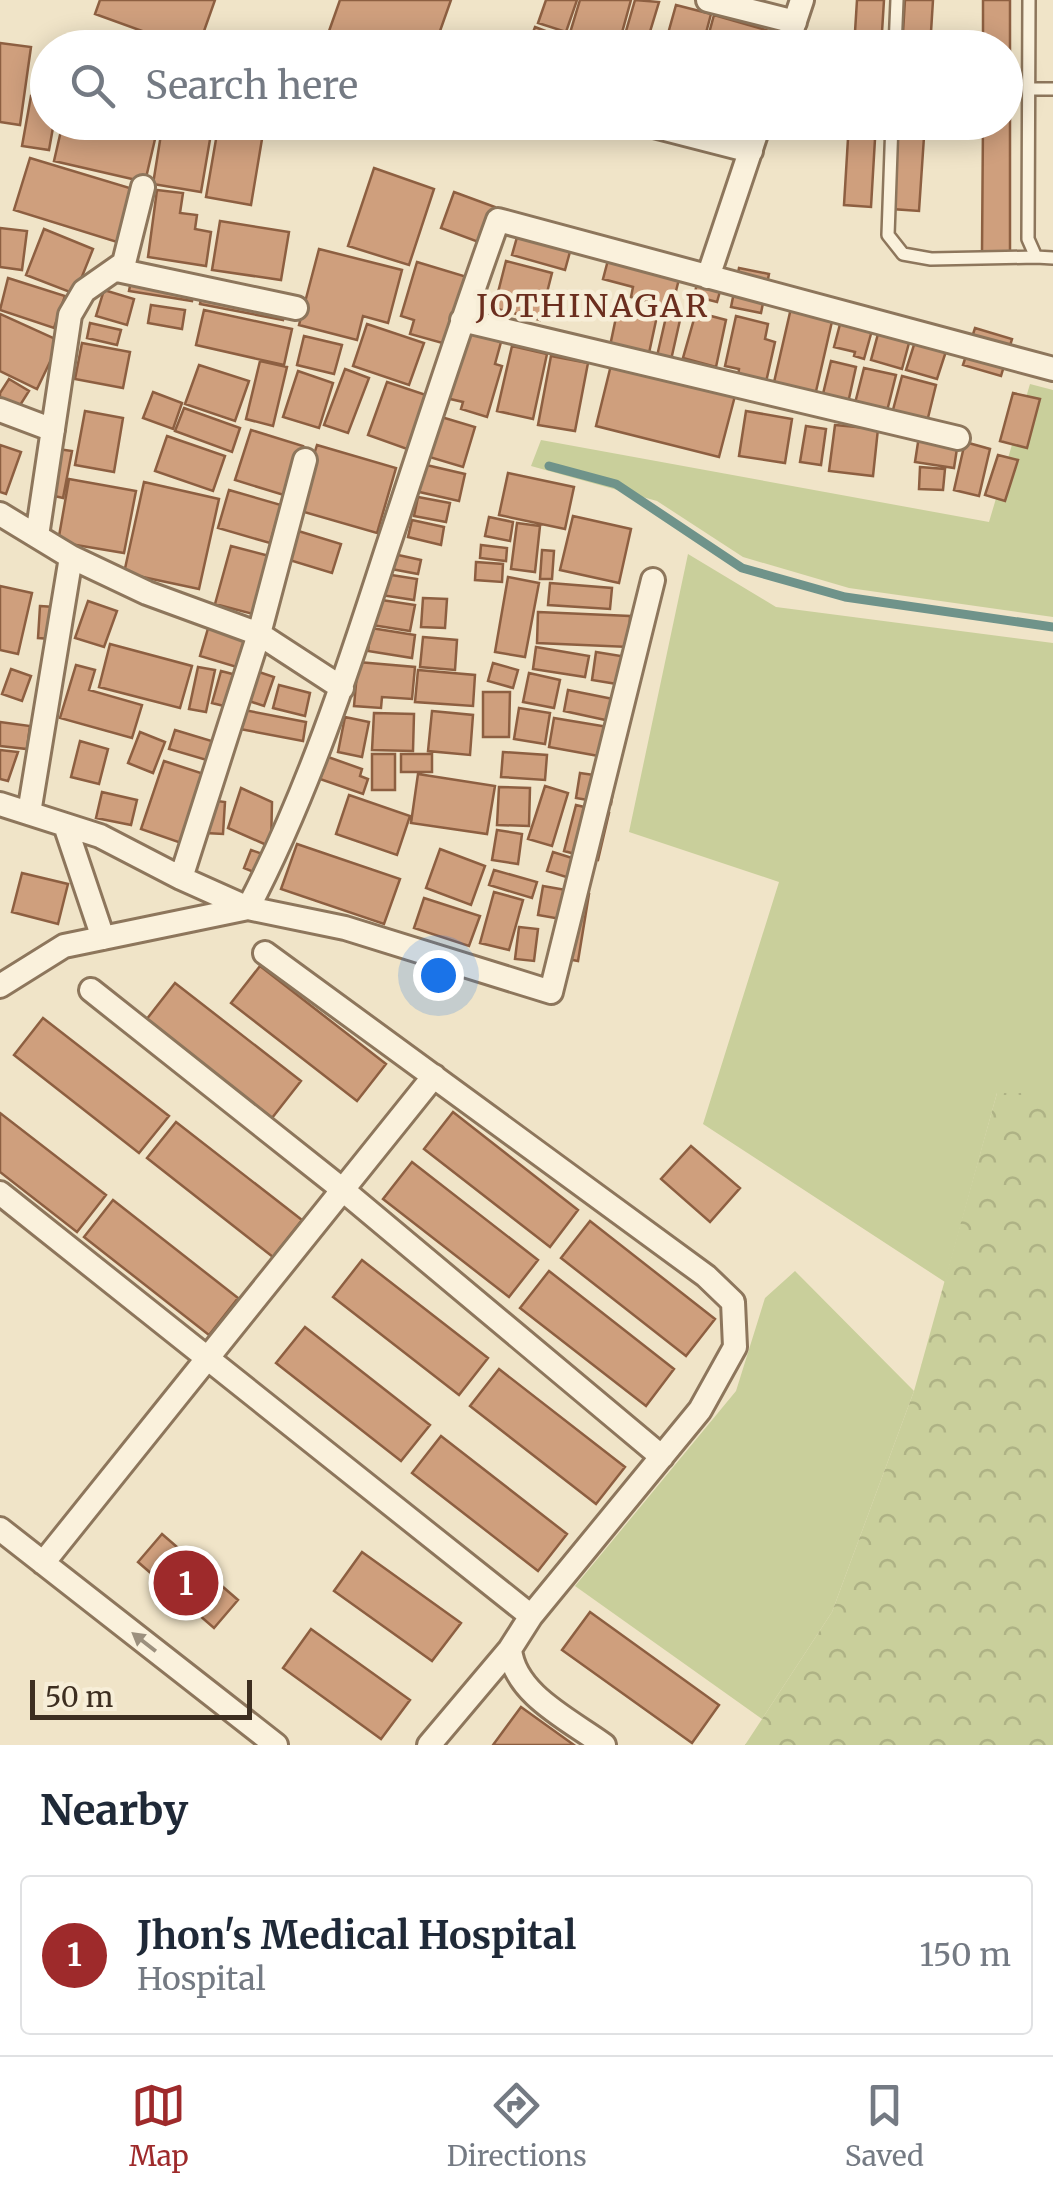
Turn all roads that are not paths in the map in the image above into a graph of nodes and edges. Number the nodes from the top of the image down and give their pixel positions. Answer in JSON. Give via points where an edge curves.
{"nodes":[{"id":1,"x":708,"y":0,"type":"edge"},
{"id":2,"x":897,"y":0,"type":"edge"},
{"id":3,"x":1029,"y":0,"type":"edge"},
{"id":4,"x":798,"y":11,"type":"edge"},
{"id":5,"x":896,"y":30,"type":"edge"},
{"id":6,"x":1029,"y":89,"type":"junction"},
{"id":7,"x":1053,"y":89,"type":"edge"},
{"id":8,"x":708,"y":140,"type":"edge"},
{"id":9,"x":754,"y":140,"type":"edge"},
{"id":10,"x":891,"y":140,"type":"edge"},
{"id":11,"x":751,"y":151,"type":"junction"},
{"id":12,"x":144,"y":187,"type":"dead end"},
{"id":13,"x":1036,"y":257,"type":"junction"},
{"id":14,"x":1053,"y":258,"type":"edge"},
{"id":15,"x":117,"y":270,"type":"junction"},
{"id":16,"x":708,"y":277,"type":"junction"},
{"id":17,"x":296,"y":308,"type":"dead end"},
{"id":18,"x":462,"y":320,"type":"junction"},
{"id":19,"x":1053,"y":369,"type":"edge"},
{"id":20,"x":0,"y":410,"type":"edge"},
{"id":21,"x":53,"y":430,"type":"junction"},
{"id":22,"x":958,"y":438,"type":"dead end"},
{"id":23,"x":305,"y":460,"type":"dead end"},
{"id":24,"x":0,"y":514,"type":"edge"},
{"id":25,"x":37,"y":536,"type":"junction"},
{"id":26,"x":71,"y":557,"type":"junction"},
{"id":27,"x":653,"y":580,"type":"dead end"},
{"id":28,"x":259,"y":634,"type":"junction"},
{"id":29,"x":342,"y":688,"type":"junction"},
{"id":30,"x":0,"y":804,"type":"edge"},
{"id":31,"x":29,"y":813,"type":"junction"},
{"id":32,"x":65,"y":826,"type":"junction"},
{"id":33,"x":181,"y":878,"type":"junction"},
{"id":34,"x":248,"y":908,"type":"junction"},
{"id":35,"x":103,"y":938,"type":"junction"},
{"id":36,"x":264,"y":953,"type":"dead end"},
{"id":37,"x":0,"y":986,"type":"edge"},
{"id":38,"x":91,"y":990,"type":"dead end"},
{"id":39,"x":434,"y":1076,"type":"junction"},
{"id":40,"x":343,"y":1190,"type":"junction"},
{"id":41,"x":0,"y":1193,"type":"edge"},
{"id":42,"x":208,"y":1358,"type":"junction"},
{"id":43,"x":662,"y":1457,"type":"junction"},
{"id":44,"x":0,"y":1529,"type":"edge"},
{"id":45,"x":43,"y":1562,"type":"junction"},
{"id":46,"x":531,"y":1616,"type":"junction"},
{"id":47,"x":510,"y":1649,"type":"junction"},
{"id":48,"x":276,"y":1745,"type":"edge"},
{"id":49,"x":429,"y":1745,"type":"edge"},
{"id":50,"x":604,"y":1745,"type":"edge"}],
"edges":[{"from":1,"to":4,"type":"street"},
{"from":2,"to":5,"type":"lane"},
{"from":3,"to":6,"type":"lane"},
{"from":6,"to":7,"type":"lane"},
{"from":6,"to":13,"type":"lane","via":[[1028,239]]},
{"from":8,"to":11,"type":"street"},
{"from":9,"to":11,"type":"street"},
{"from":10,"to":13,"type":"lane","via":[[888,235],[903,254]]},
{"from":11,"to":16,"type":"street"},
{"from":12,"to":15,"type":"street"},
{"from":13,"to":14,"type":"lane"},
{"from":15,"to":17,"type":"street"},
{"from":15,"to":21,"type":"street","via":[[84,291],[70,315]]},
{"from":16,"to":18,"type":"street","via":[[498,220]]},
{"from":16,"to":19,"type":"street"},
{"from":18,"to":22,"type":"street"},
{"from":18,"to":29,"type":"street"},
{"from":20,"to":21,"type":"street"},
{"from":21,"to":25,"type":"street"},
{"from":23,"to":28,"type":"street"},
{"from":24,"to":25,"type":"street"},
{"from":25,"to":26,"type":"street"},
{"from":26,"to":28,"type":"street"},
{"from":26,"to":31,"type":"street"},
{"from":27,"to":34,"type":"street","via":[[552,992],[345,928]]},
{"from":28,"to":29,"type":"street"},
{"from":28,"to":33,"type":"street"},
{"from":29,"to":34,"type":"street","via":[[282,842]]},
{"from":30,"to":31,"type":"street"},
{"from":31,"to":32,"type":"street"},
{"from":32,"to":33,"type":"street","via":[[100,836]]},
{"from":32,"to":35,"type":"street"},
{"from":33,"to":34,"type":"street"},
{"from":34,"to":35,"type":"street"},
{"from":35,"to":37,"type":"street","via":[[64,946]]},
{"from":36,"to":39,"type":"street"},
{"from":38,"to":40,"type":"street"},
{"from":39,"to":40,"type":"street"},
{"from":39,"to":43,"type":"street","via":[[733,1302],[735,1347],[700,1410]]},
{"from":40,"to":42,"type":"street"},
{"from":40,"to":43,"type":"street"},
{"from":41,"to":42,"type":"street"},
{"from":42,"to":45,"type":"street"},
{"from":42,"to":46,"type":"street"},
{"from":43,"to":46,"type":"street"},
{"from":44,"to":45,"type":"street"},
{"from":48,"to":45,"type":"street","one_way":true},
{"from":46,"to":47,"type":"street"},
{"from":47,"to":49,"type":"street"},
{"from":47,"to":50,"type":"street","via":[[525,1686]]}]}
